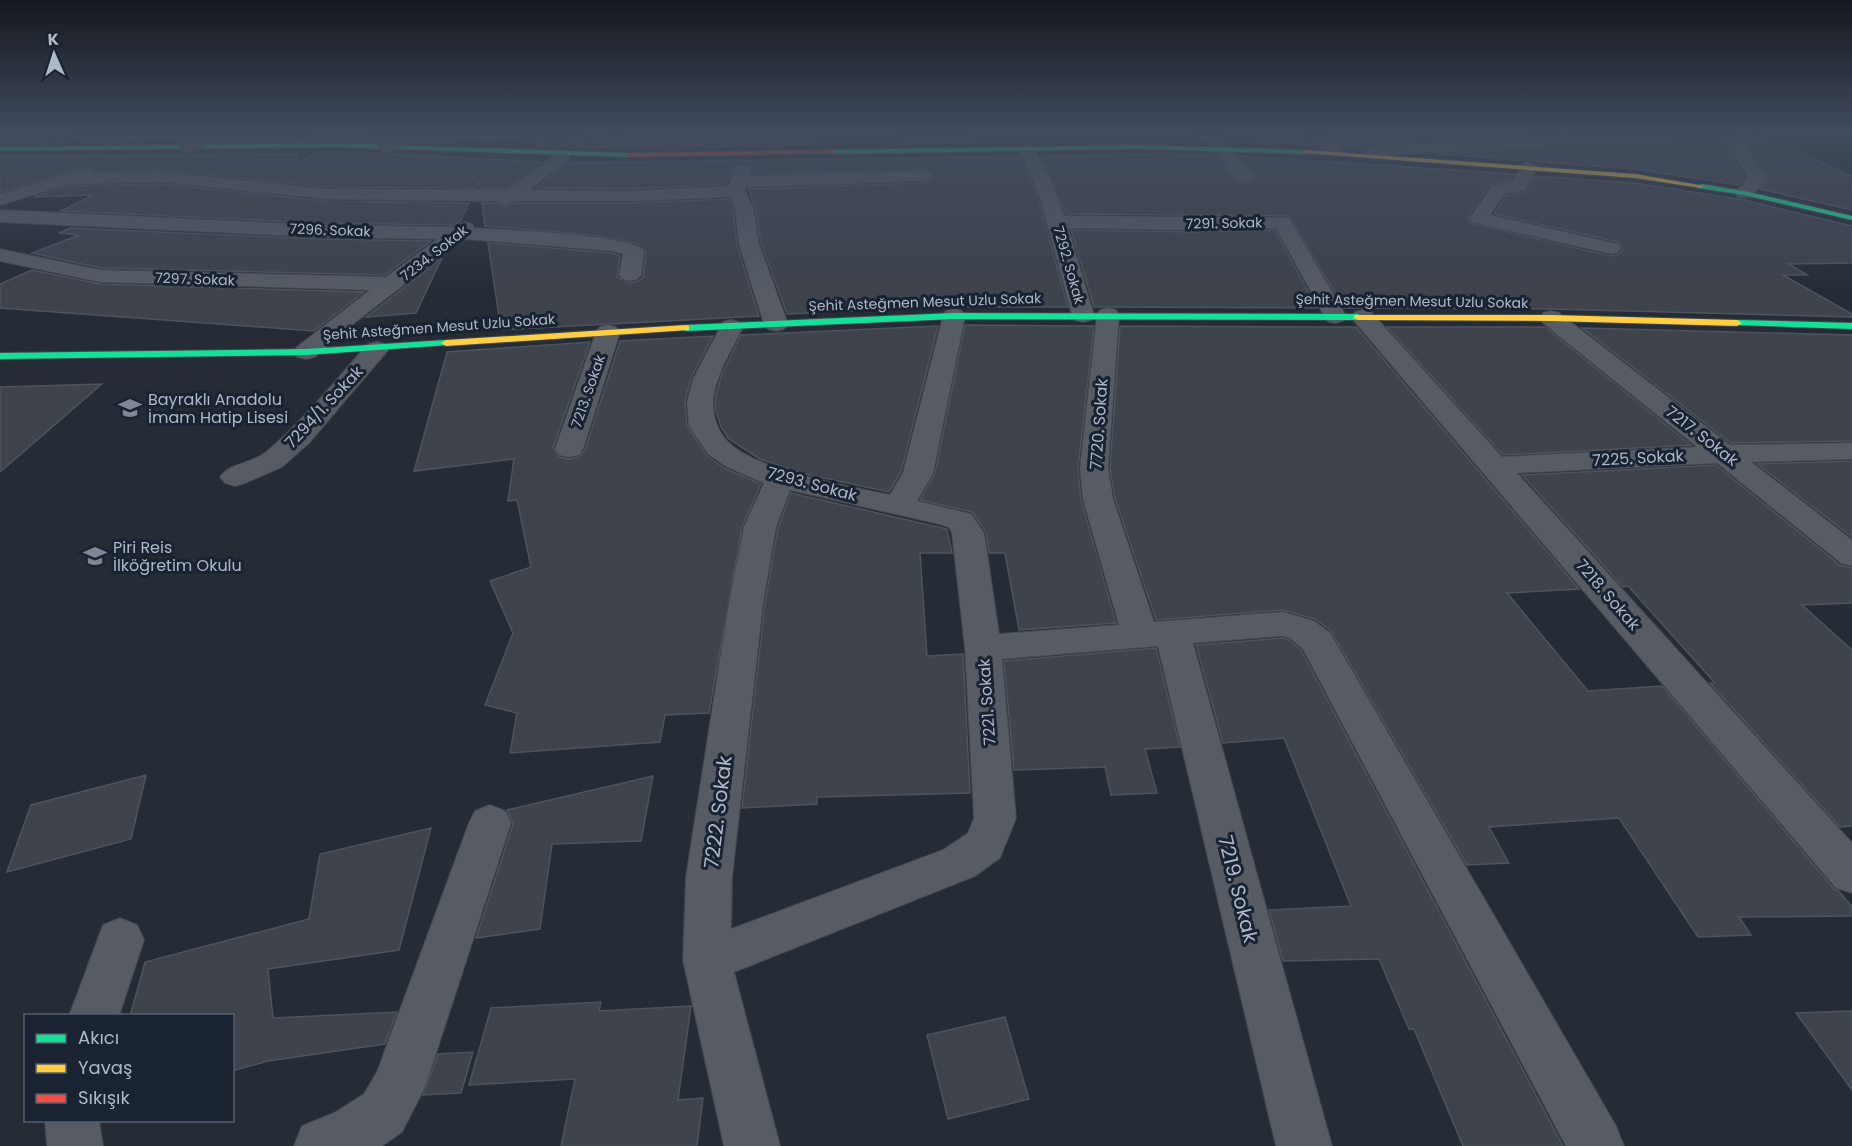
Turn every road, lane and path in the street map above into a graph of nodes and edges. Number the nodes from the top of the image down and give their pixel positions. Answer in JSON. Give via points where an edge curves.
{"nodes":[{"id":1,"x":49,"y":184,"type":"edge"},
{"id":2,"x":234,"y":184,"type":"edge"},
{"id":3,"x":526,"y":184,"type":"edge"},
{"id":4,"x":779,"y":184,"type":"edge"},
{"id":5,"x":1043,"y":184,"type":"edge"},
{"id":6,"x":1519,"y":184,"type":"edge"},
{"id":7,"x":1689,"y":184,"type":"edge"},
{"id":8,"x":1753,"y":184,"type":"edge"},
{"id":9,"x":737,"y":187,"type":"junction"},
{"id":10,"x":1744,"y":193,"type":"junction"},
{"id":11,"x":511,"y":196,"type":"junction"},
{"id":12,"x":0,"y":200,"type":"edge"},
{"id":13,"x":0,"y":216,"type":"edge"},
{"id":14,"x":1852,"y":218,"type":"edge"},
{"id":15,"x":1057,"y":222,"type":"junction"},
{"id":16,"x":458,"y":233,"type":"junction"},
{"id":17,"x":1611,"y":248,"type":"dead end"},
{"id":18,"x":0,"y":255,"type":"edge"},
{"id":19,"x":630,"y":275,"type":"dead end"},
{"id":20,"x":393,"y":284,"type":"junction"},
{"id":21,"x":1096,"y":315,"type":"junction"},
{"id":22,"x":954,"y":316,"type":"junction"},
{"id":23,"x":1349,"y":317,"type":"junction"},
{"id":24,"x":1551,"y":318,"type":"junction"},
{"id":25,"x":776,"y":324,"type":"junction"},
{"id":26,"x":1852,"y":326,"type":"edge"},
{"id":27,"x":731,"y":327,"type":"junction"},
{"id":28,"x":608,"y":332,"type":"junction"},
{"id":29,"x":377,"y":349,"type":"junction"},
{"id":30,"x":306,"y":352,"type":"junction"},
{"id":31,"x":0,"y":356,"type":"edge"},
{"id":32,"x":568,"y":449,"type":"dead end"},
{"id":33,"x":1852,"y":450,"type":"edge"},
{"id":34,"x":1725,"y":454,"type":"junction"},
{"id":35,"x":1495,"y":466,"type":"junction"},
{"id":36,"x":236,"y":477,"type":"dead end"},
{"id":37,"x":780,"y":479,"type":"junction"},
{"id":38,"x":899,"y":506,"type":"junction"},
{"id":39,"x":1852,"y":556,"type":"edge"},
{"id":40,"x":1156,"y":634,"type":"junction"},
{"id":41,"x":984,"y":648,"type":"junction"},
{"id":42,"x":490,"y":823,"type":"dead end"},
{"id":43,"x":1852,"y":874,"type":"edge"},
{"id":44,"x":120,"y":940,"type":"dead end"},
{"id":45,"x":707,"y":960,"type":"junction"},
{"id":46,"x":95,"y":1014,"type":"edge"},
{"id":47,"x":72,"y":1122,"type":"edge"},
{"id":48,"x":75,"y":1146,"type":"edge"},
{"id":49,"x":322,"y":1146,"type":"edge"},
{"id":50,"x":752,"y":1146,"type":"edge"},
{"id":51,"x":1304,"y":1146,"type":"edge"},
{"id":52,"x":1596,"y":1146,"type":"edge"}],
"edges":[{"from":1,"to":12,"type":"street"},
{"from":2,"to":11,"type":"street","via":[[326,194]]},
{"from":3,"to":11,"type":"street","name":"7234. Sokak"},
{"from":4,"to":9,"type":"street"},
{"from":5,"to":15,"type":"street","name":"7292. Sokak"},
{"from":6,"to":17,"type":"street","via":[[1498,190],[1479,218]]},
{"from":7,"to":10,"type":"street"},
{"from":8,"to":10,"type":"street"},
{"from":9,"to":11,"type":"street","via":[[632,196]]},
{"from":9,"to":25,"type":"street","via":[[749,244]]},
{"from":10,"to":14,"type":"street"},
{"from":11,"to":16,"type":"street","name":"7234. Sokak"},
{"from":13,"to":16,"type":"street","name":"7296. Sokak","via":[[319,231]]},
{"from":15,"to":21,"type":"street","name":"7292. Sokak"},
{"from":15,"to":23,"type":"street","name":"7291. Sokak","via":[[1282,222]]},
{"from":16,"to":19,"type":"street","name":"7296. Sokak","via":[[615,245],[634,251]]},
{"from":16,"to":20,"type":"street","name":"7234. Sokak"},
{"from":18,"to":20,"type":"street","name":"7297. Sokak","via":[[100,276]]},
{"from":20,"to":30,"type":"street","name":"7234. Sokak"},
{"from":21,"to":22,"type":"street","name":"Şehit Asteğmen Mesut Uzlu Sokak"},
{"from":21,"to":23,"type":"street","name":"Şehit Asteğmen Mesut Uzlu Sokak"},
{"from":21,"to":40,"type":"street","name":"7720. Sokak","via":[[1094,468],[1098,499]]},
{"from":22,"to":25,"type":"street","name":"Şehit Asteğmen Mesut Uzlu Sokak"},
{"from":22,"to":38,"type":"street","via":[[918,473]]},
{"from":23,"to":24,"type":"street","name":"Şehit Asteğmen Mesut Uzlu Sokak"},
{"from":23,"to":35,"type":"street","name":"7218. Sokak"},
{"from":24,"to":26,"type":"street","name":"Şehit Asteğmen Mesut Uzlu Sokak"},
{"from":24,"to":34,"type":"street","name":"7217. Sokak"},
{"from":25,"to":27,"type":"street","name":"Şehit Asteğmen Mesut Uzlu Sokak"},
{"from":27,"to":28,"type":"street","name":"Şehit Asteğmen Mesut Uzlu Sokak"},
{"from":27,"to":37,"type":"street","name":"7293. Sokak","via":[[706,379],[700,403],[703,426],[718,448],[737,461]]},
{"from":28,"to":29,"type":"street","name":"Şehit Asteğmen Mesut Uzlu Sokak"},
{"from":28,"to":32,"type":"street","name":"7213. Sokak"},
{"from":29,"to":30,"type":"street","name":"Şehit Asteğmen Mesut Uzlu Sokak"},
{"from":29,"to":36,"type":"street","name":"7294/1. Sokak","via":[[299,437],[272,461]]},
{"from":30,"to":31,"type":"street","name":"Şehit Asteğmen Mesut Uzlu Sokak"},
{"from":33,"to":34,"type":"street","name":"7225. Sokak"},
{"from":34,"to":35,"type":"street","name":"7225. Sokak"},
{"from":34,"to":39,"type":"street","name":"7217. Sokak"},
{"from":35,"to":43,"type":"street","name":"7218. Sokak"},
{"from":37,"to":38,"type":"street","name":"7293. Sokak"},
{"from":37,"to":45,"type":"street","name":"7222. Sokak","via":[[760,527],[746,603],[709,877]]},
{"from":38,"to":41,"type":"street","name":"7221. Sokak","via":[[960,521],[968,532]]},
{"from":40,"to":41,"type":"street"},
{"from":40,"to":51,"type":"street","name":"7219. Sokak"},
{"from":40,"to":52,"type":"street","via":[[1283,624],[1302,629],[1317,642]]},
{"from":41,"to":45,"type":"street","name":"7221. Sokak","via":[[994,818],[985,845],[959,863]]},
{"from":42,"to":49,"type":"street","via":[[398,1087],[383,1113],[352,1134]]},
{"from":44,"to":46,"type":"street"},
{"from":45,"to":50,"type":"street","name":"7222. Sokak"},
{"from":47,"to":48,"type":"street"}]}
